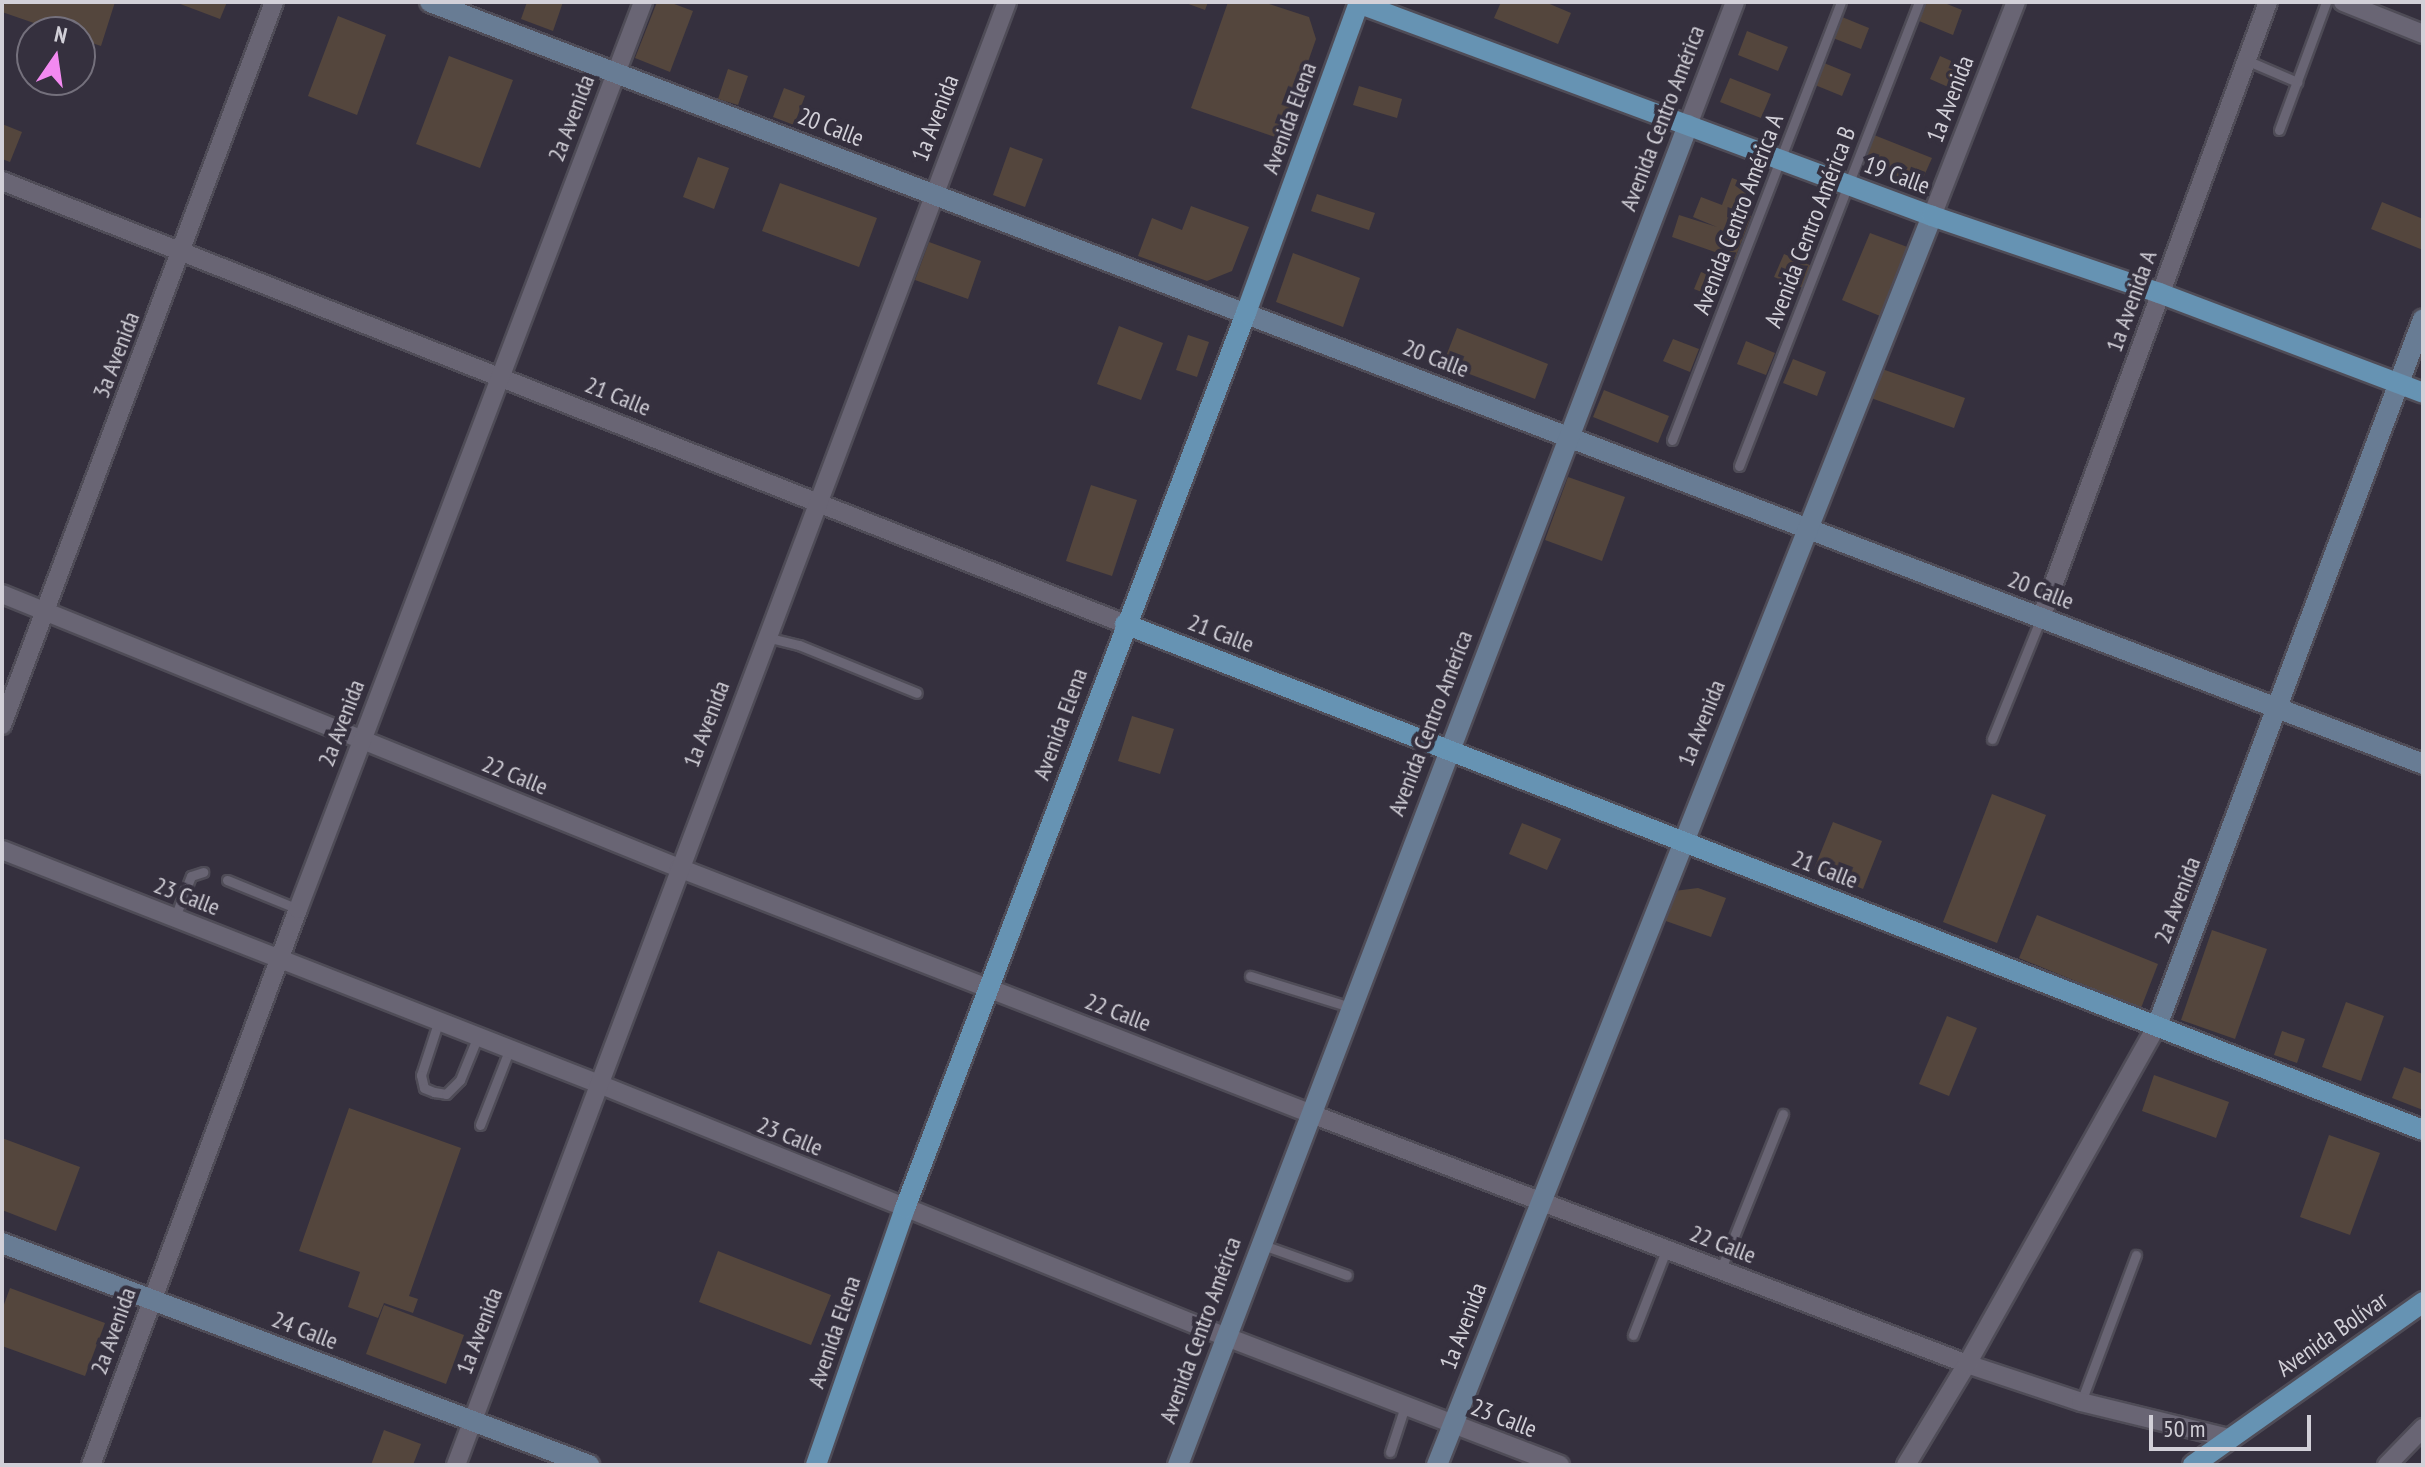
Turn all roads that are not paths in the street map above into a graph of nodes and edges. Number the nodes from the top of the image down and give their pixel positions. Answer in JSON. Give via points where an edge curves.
{"nodes":[{"id":1,"x":274,"y":2,"type":"edge"},
{"id":2,"x":430,"y":2,"type":"edge"},
{"id":3,"x":643,"y":2,"type":"edge"},
{"id":4,"x":1007,"y":2,"type":"edge"},
{"id":5,"x":1357,"y":2,"type":"edge"},
{"id":6,"x":1735,"y":2,"type":"edge"},
{"id":7,"x":1841,"y":2,"type":"edge"},
{"id":8,"x":1919,"y":2,"type":"edge"},
{"id":9,"x":2016,"y":2,"type":"edge"},
{"id":10,"x":2268,"y":2,"type":"edge"},
{"id":11,"x":2326,"y":2,"type":"edge"},
{"id":12,"x":2343,"y":2,"type":"edge"},
{"id":13,"x":2423,"y":34,"type":"edge"},
{"id":14,"x":2246,"y":60,"type":"junction"},
{"id":15,"x":616,"y":73,"type":"junction"},
{"id":16,"x":2297,"y":82,"type":"junction"},
{"id":17,"x":1688,"y":125,"type":"junction"},
{"id":18,"x":2279,"y":130,"type":"dead end"},
{"id":19,"x":1781,"y":160,"type":"junction"},
{"id":20,"x":2,"y":181,"type":"edge"},
{"id":21,"x":1848,"y":185,"type":"junction"},
{"id":22,"x":934,"y":194,"type":"junction"},
{"id":23,"x":1932,"y":216,"type":"junction"},
{"id":24,"x":181,"y":251,"type":"junction"},
{"id":25,"x":2159,"y":293,"type":"junction"},
{"id":26,"x":1246,"y":313,"type":"junction"},
{"id":27,"x":2423,"y":319,"type":"edge"},
{"id":28,"x":500,"y":377,"type":"junction"},
{"id":29,"x":2399,"y":383,"type":"junction"},
{"id":30,"x":2423,"y":393,"type":"edge"},
{"id":31,"x":1568,"y":436,"type":"junction"},
{"id":32,"x":1672,"y":440,"type":"dead end"},
{"id":33,"x":1739,"y":466,"type":"dead end"},
{"id":34,"x":818,"y":503,"type":"junction"},
{"id":35,"x":1809,"y":528,"type":"junction"},
{"id":36,"x":2,"y":594,"type":"edge"},
{"id":37,"x":45,"y":611,"type":"junction"},
{"id":38,"x":2041,"y":618,"type":"junction"},
{"id":39,"x":1125,"y":624,"type":"junction"},
{"id":40,"x":766,"y":637,"type":"junction"},
{"id":41,"x":917,"y":693,"type":"dead end"},
{"id":42,"x":2277,"y":708,"type":"junction"},
{"id":43,"x":2,"y":725,"type":"edge"},
{"id":44,"x":1992,"y":739,"type":"dead end"},
{"id":45,"x":363,"y":740,"type":"junction"},
{"id":46,"x":1448,"y":750,"type":"junction"},
{"id":47,"x":2423,"y":764,"type":"edge"},
{"id":48,"x":1682,"y":841,"type":"junction"},
{"id":49,"x":2,"y":850,"type":"edge"},
{"id":50,"x":679,"y":868,"type":"junction"},
{"id":51,"x":203,"y":872,"type":"dead end"},
{"id":52,"x":227,"y":880,"type":"dead end"},
{"id":53,"x":298,"y":909,"type":"junction"},
{"id":54,"x":175,"y":917,"type":"junction"},
{"id":55,"x":280,"y":957,"type":"junction"},
{"id":56,"x":1250,"y":976,"type":"dead end"},
{"id":57,"x":990,"y":988,"type":"junction"},
{"id":58,"x":1350,"y":1007,"type":"junction"},
{"id":59,"x":439,"y":1020,"type":"junction"},
{"id":60,"x":2157,"y":1026,"type":"junction"},
{"id":61,"x":478,"y":1036,"type":"junction"},
{"id":62,"x":510,"y":1048,"type":"junction"},
{"id":63,"x":599,"y":1084,"type":"junction"},
{"id":64,"x":1309,"y":1113,"type":"junction"},
{"id":65,"x":1783,"y":1114,"type":"dead end"},
{"id":66,"x":480,"y":1125,"type":"dead end"},
{"id":67,"x":2423,"y":1130,"type":"edge"},
{"id":68,"x":1541,"y":1200,"type":"junction"},
{"id":69,"x":905,"y":1208,"type":"junction"},
{"id":70,"x":2,"y":1243,"type":"edge"},
{"id":71,"x":1260,"y":1243,"type":"junction"},
{"id":72,"x":1667,"y":1248,"type":"junction"},
{"id":73,"x":2136,"y":1255,"type":"dead end"},
{"id":74,"x":1721,"y":1269,"type":"junction"},
{"id":75,"x":1347,"y":1275,"type":"dead end"},
{"id":76,"x":153,"y":1300,"type":"junction"},
{"id":77,"x":2423,"y":1302,"type":"edge"},
{"id":78,"x":1633,"y":1335,"type":"dead end"},
{"id":79,"x":1224,"y":1336,"type":"junction"},
{"id":80,"x":1967,"y":1364,"type":"junction"},
{"id":81,"x":2081,"y":1402,"type":"junction"},
{"id":82,"x":1405,"y":1406,"type":"junction"},
{"id":83,"x":473,"y":1421,"type":"junction"},
{"id":84,"x":1453,"y":1424,"type":"junction"},
{"id":85,"x":2423,"y":1428,"type":"edge"},
{"id":86,"x":2229,"y":1438,"type":"junction"},
{"id":87,"x":1390,"y":1452,"type":"dead end"},
{"id":88,"x":91,"y":1465,"type":"edge"},
{"id":89,"x":456,"y":1465,"type":"edge"},
{"id":90,"x":589,"y":1465,"type":"edge"},
{"id":91,"x":816,"y":1465,"type":"edge"},
{"id":92,"x":1178,"y":1465,"type":"edge"},
{"id":93,"x":1437,"y":1465,"type":"edge"},
{"id":94,"x":1560,"y":1465,"type":"edge"},
{"id":95,"x":1906,"y":1465,"type":"edge"},
{"id":96,"x":2193,"y":1465,"type":"edge"},
{"id":97,"x":2387,"y":1465,"type":"edge"}],
"edges":[{"from":1,"to":24,"type":"street","name":"3a Avenida"},
{"from":2,"to":15,"type":"street","name":"20 Calle"},
{"from":3,"to":15,"type":"street","name":"2a Avenida"},
{"from":4,"to":22,"type":"street","name":"1a Avenida"},
{"from":5,"to":17,"type":"main road","name":"19 Calle"},
{"from":5,"to":26,"type":"main road","name":"Avenida Elena"},
{"from":6,"to":17,"type":"street","name":"Avenida Centro América"},
{"from":7,"to":19,"type":"lane","name":"Avenida Centro América A"},
{"from":8,"to":21,"type":"lane","name":"Avenida Centro América B"},
{"from":9,"to":23,"type":"street","name":"1a Avenida"},
{"from":10,"to":14,"type":"street","name":"1a Avenida A"},
{"from":11,"to":16,"type":"lane"},
{"from":12,"to":13,"type":"street"},
{"from":14,"to":16,"type":"lane"},
{"from":14,"to":25,"type":"street","name":"1a Avenida A"},
{"from":15,"to":22,"type":"street","name":"20 Calle"},
{"from":15,"to":28,"type":"street","name":"2a Avenida"},
{"from":16,"to":18,"type":"lane"},
{"from":17,"to":19,"type":"main road","name":"19 Calle"},
{"from":17,"to":31,"type":"street","name":"Avenida Centro América"},
{"from":19,"to":21,"type":"main road","name":"19 Calle"},
{"from":19,"to":32,"type":"lane","name":"Avenida Centro América A"},
{"from":20,"to":24,"type":"street","name":"21 Calle"},
{"from":21,"to":23,"type":"main road","name":"19 Calle"},
{"from":21,"to":33,"type":"lane","name":"Avenida Centro América B"},
{"from":22,"to":26,"type":"street","name":"20 Calle"},
{"from":22,"to":34,"type":"street","name":"1a Avenida"},
{"from":23,"to":25,"type":"main road","name":"19 Calle"},
{"from":23,"to":35,"type":"street","name":"1a Avenida"},
{"from":24,"to":28,"type":"street","name":"21 Calle"},
{"from":24,"to":37,"type":"street","name":"3a Avenida"},
{"from":25,"to":29,"type":"main road","name":"19 Calle"},
{"from":25,"to":38,"type":"street","name":"1a Avenida A"},
{"from":26,"to":31,"type":"street","name":"20 Calle"},
{"from":26,"to":39,"type":"main road","name":"Avenida Elena"},
{"from":27,"to":29,"type":"street","name":"2a Avenida"},
{"from":28,"to":34,"type":"street","name":"21 Calle"},
{"from":28,"to":45,"type":"street","name":"2a Avenida"},
{"from":29,"to":30,"type":"main road","name":"19 Calle"},
{"from":29,"to":42,"type":"street","name":"2a Avenida"},
{"from":31,"to":35,"type":"street","name":"20 Calle"},
{"from":31,"to":46,"type":"street","name":"Avenida Centro América"},
{"from":34,"to":39,"type":"street","name":"21 Calle"},
{"from":34,"to":40,"type":"street","name":"1a Avenida"},
{"from":35,"to":38,"type":"street","name":"20 Calle"},
{"from":35,"to":48,"type":"street","name":"1a Avenida"},
{"from":36,"to":37,"type":"street","name":"22 Calle"},
{"from":37,"to":43,"type":"street","name":"3a Avenida"},
{"from":37,"to":45,"type":"street","name":"22 Calle"},
{"from":38,"to":42,"type":"street","name":"20 Calle"},
{"from":38,"to":44,"type":"lane"},
{"from":39,"to":46,"type":"main road","name":"21 Calle"},
{"from":39,"to":57,"type":"main road","name":"Avenida Elena"},
{"from":40,"to":41,"type":"lane"},
{"from":40,"to":50,"type":"street","name":"1a Avenida"},
{"from":42,"to":47,"type":"street","name":"20 Calle"},
{"from":42,"to":60,"type":"street","name":"2a Avenida"},
{"from":45,"to":50,"type":"street","name":"22 Calle"},
{"from":45,"to":53,"type":"street","name":"2a Avenida"},
{"from":46,"to":48,"type":"main road","name":"21 Calle"},
{"from":46,"to":58,"type":"street","name":"Avenida Centro América"},
{"from":48,"to":60,"type":"main road","name":"21 Calle"},
{"from":48,"to":68,"type":"street","name":"1a Avenida"},
{"from":49,"to":54,"type":"street","name":"23 Calle"},
{"from":50,"to":57,"type":"street","name":"22 Calle"},
{"from":50,"to":63,"type":"street","name":"1a Avenida"},
{"from":51,"to":54,"type":"lane","via":[[191,876]]},
{"from":52,"to":53,"type":"lane"},
{"from":53,"to":55,"type":"street","name":"2a Avenida"},
{"from":54,"to":55,"type":"street","name":"23 Calle"},
{"from":55,"to":59,"type":"street","name":"23 Calle"},
{"from":55,"to":76,"type":"street","name":"2a Avenida"},
{"from":56,"to":58,"type":"lane"},
{"from":57,"to":64,"type":"street","name":"22 Calle"},
{"from":57,"to":69,"type":"main road","name":"Avenida Elena"},
{"from":58,"to":64,"type":"street","name":"Avenida Centro América"},
{"from":59,"to":61,"type":"street","name":"23 Calle"},
{"from":59,"to":61,"type":"lane","via":[[421,1075],[424,1088],[446,1094],[460,1080]]},
{"from":60,"to":67,"type":"main road","name":"21 Calle"},
{"from":60,"to":80,"type":"street","name":"2a Avenida"},
{"from":61,"to":62,"type":"street","name":"23 Calle"},
{"from":62,"to":63,"type":"street","name":"23 Calle"},
{"from":62,"to":66,"type":"lane"},
{"from":63,"to":69,"type":"street","name":"23 Calle"},
{"from":63,"to":83,"type":"street","name":"1a Avenida"},
{"from":64,"to":68,"type":"street","name":"22 Calle"},
{"from":64,"to":71,"type":"street","name":"Avenida Centro América"},
{"from":65,"to":74,"type":"lane"},
{"from":68,"to":72,"type":"street","name":"22 Calle"},
{"from":68,"to":84,"type":"street","name":"1a Avenida"},
{"from":69,"to":79,"type":"street","name":"23 Calle"},
{"from":69,"to":91,"type":"main road","name":"Avenida Elena"},
{"from":70,"to":76,"type":"street","name":"24 Calle"},
{"from":71,"to":75,"type":"lane"},
{"from":71,"to":79,"type":"street","name":"Avenida Centro América"},
{"from":72,"to":74,"type":"street","name":"22 Calle"},
{"from":72,"to":78,"type":"lane"},
{"from":73,"to":81,"type":"lane"},
{"from":74,"to":80,"type":"street","name":"22 Calle"},
{"from":76,"to":83,"type":"street","name":"24 Calle"},
{"from":76,"to":88,"type":"street","name":"2a Avenida"},
{"from":77,"to":86,"type":"main road","name":"Avenida Bolívar"},
{"from":79,"to":82,"type":"street","name":"23 Calle"},
{"from":79,"to":92,"type":"street","name":"Avenida Centro América"},
{"from":80,"to":81,"type":"street","name":"22 Calle"},
{"from":80,"to":95,"type":"street","name":"2a Avenida"},
{"from":81,"to":86,"type":"street","name":"22 Calle"},
{"from":82,"to":84,"type":"street","name":"23 Calle"},
{"from":82,"to":87,"type":"lane"},
{"from":83,"to":89,"type":"street","name":"1a Avenida"},
{"from":83,"to":90,"type":"street","name":"24 Calle"},
{"from":84,"to":93,"type":"street","name":"1a Avenida"},
{"from":84,"to":94,"type":"street","name":"23 Calle"},
{"from":85,"to":97,"type":"street"},
{"from":86,"to":96,"type":"main road","name":"Avenida Bolívar"}]}
